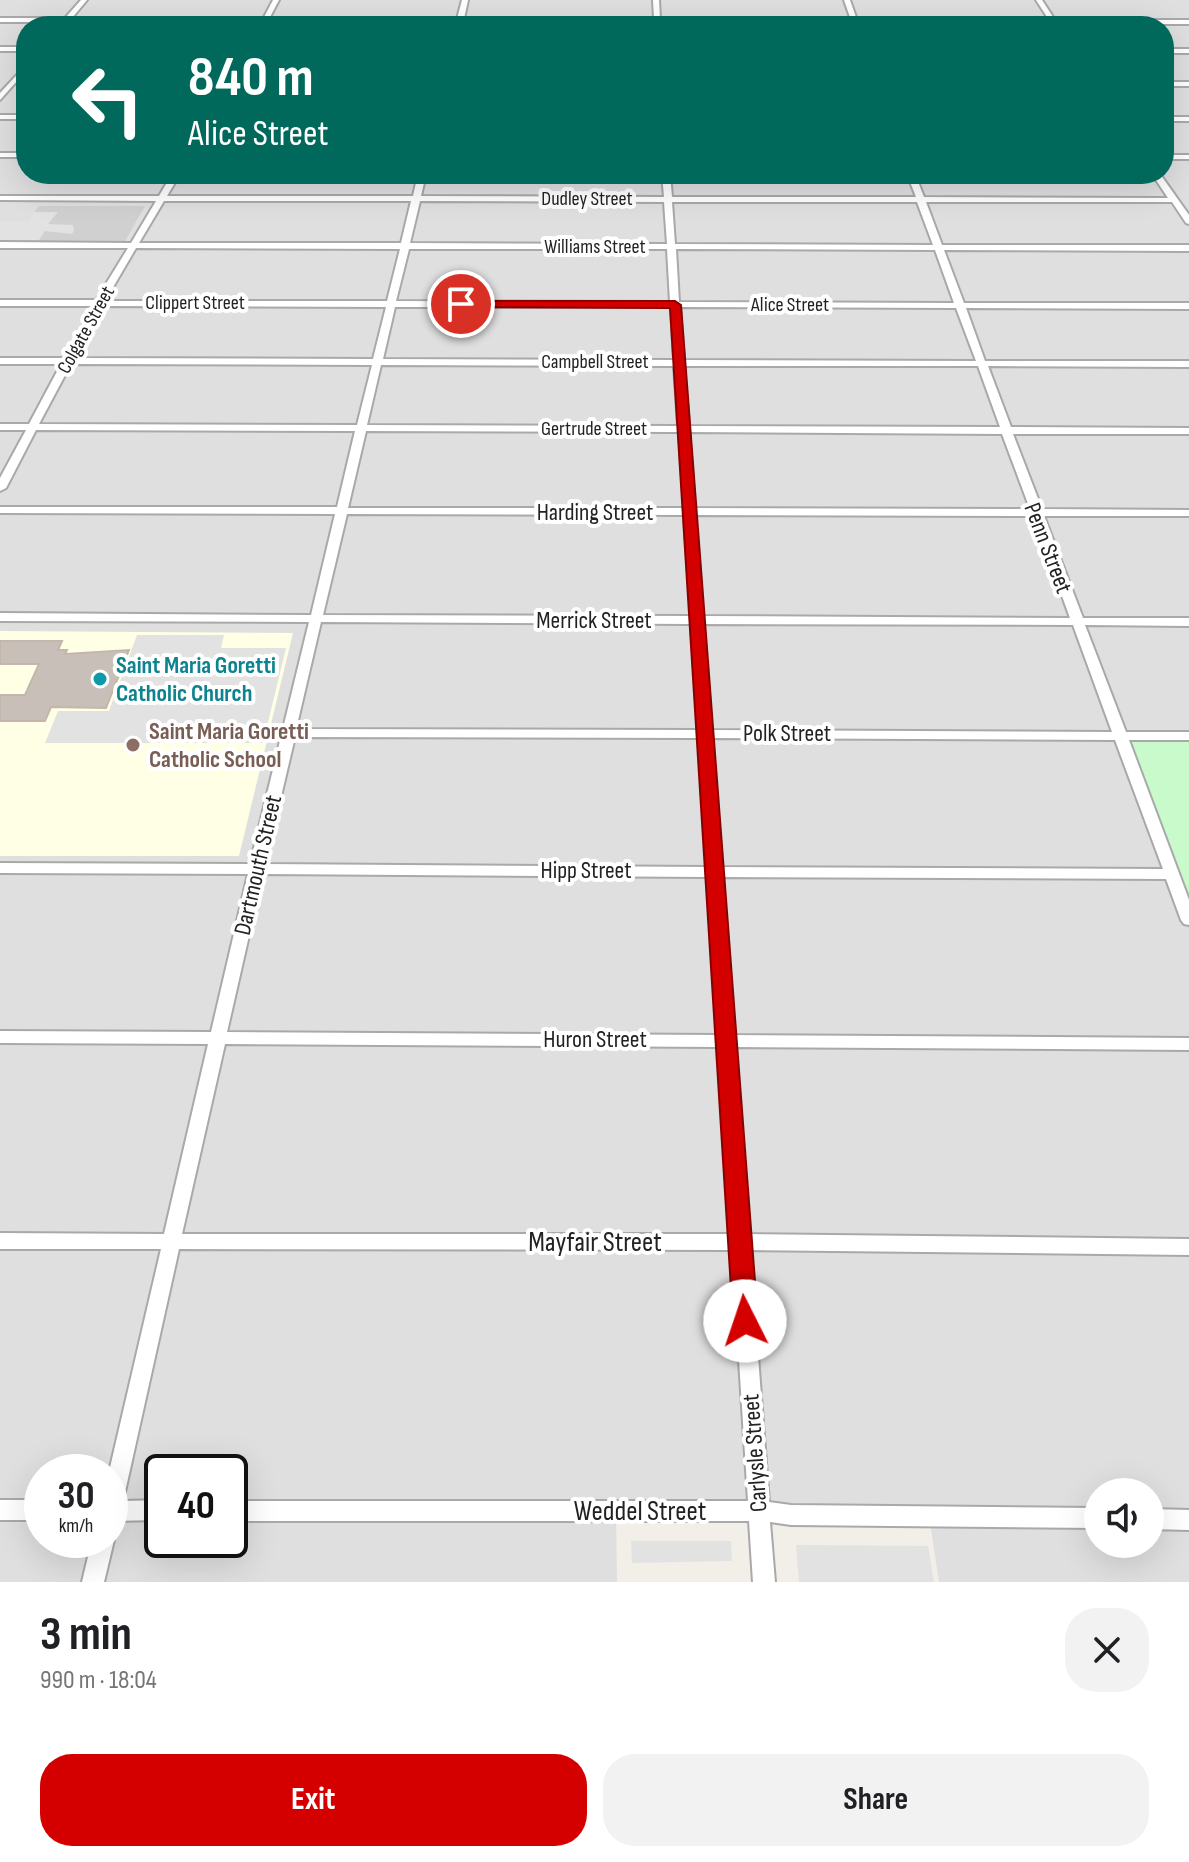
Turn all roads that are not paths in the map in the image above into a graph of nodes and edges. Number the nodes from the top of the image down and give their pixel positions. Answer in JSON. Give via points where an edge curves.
{"nodes":[{"id":1,"x":84,"y":0,"type":"edge"},
{"id":2,"x":70,"y":16,"type":"edge"},
{"id":3,"x":16,"y":80,"type":"edge"},
{"id":4,"x":0,"y":82,"type":"edge"},
{"id":5,"x":14,"y":82,"type":"junction"},
{"id":6,"x":0,"y":98,"type":"edge"},
{"id":7,"x":170,"y":184,"type":"edge"},
{"id":8,"x":420,"y":184,"type":"edge"},
{"id":9,"x":667,"y":184,"type":"edge"},
{"id":10,"x":915,"y":184,"type":"edge"},
{"id":11,"x":1163,"y":184,"type":"edge"},
{"id":12,"x":0,"y":198,"type":"edge"},
{"id":13,"x":161,"y":199,"type":"junction"},
{"id":14,"x":416,"y":199,"type":"junction"},
{"id":15,"x":668,"y":199,"type":"junction"},
{"id":16,"x":920,"y":199,"type":"junction"},
{"id":17,"x":1174,"y":200,"type":"junction"},
{"id":18,"x":1189,"y":221,"type":"edge"},
{"id":19,"x":0,"y":245,"type":"edge"},
{"id":20,"x":133,"y":246,"type":"junction"},
{"id":21,"x":405,"y":246,"type":"junction"},
{"id":22,"x":671,"y":247,"type":"junction"},
{"id":23,"x":939,"y":247,"type":"junction"},
{"id":24,"x":1189,"y":248,"type":"edge"},
{"id":25,"x":0,"y":303,"type":"edge"},
{"id":26,"x":99,"y":303,"type":"junction"},
{"id":27,"x":390,"y":304,"type":"junction"},
{"id":28,"x":675,"y":305,"type":"junction"},
{"id":29,"x":957,"y":305,"type":"junction"},
{"id":30,"x":1189,"y":306,"type":"edge"},
{"id":31,"x":0,"y":361,"type":"edge"},
{"id":32,"x":68,"y":362,"type":"junction"},
{"id":33,"x":377,"y":362,"type":"junction"},
{"id":34,"x":679,"y":362,"type":"junction"},
{"id":35,"x":980,"y":363,"type":"junction"},
{"id":36,"x":1189,"y":364,"type":"edge"},
{"id":37,"x":0,"y":427,"type":"edge"},
{"id":38,"x":32,"y":428,"type":"junction"},
{"id":39,"x":361,"y":428,"type":"junction"},
{"id":40,"x":683,"y":430,"type":"junction"},
{"id":41,"x":1004,"y":430,"type":"junction"},
{"id":42,"x":1189,"y":431,"type":"edge"},
{"id":43,"x":0,"y":488,"type":"edge"},
{"id":44,"x":0,"y":510,"type":"edge"},
{"id":45,"x":341,"y":511,"type":"junction"},
{"id":46,"x":689,"y":512,"type":"junction"},
{"id":47,"x":1035,"y":513,"type":"junction"},
{"id":48,"x":1189,"y":513,"type":"edge"},
{"id":49,"x":0,"y":617,"type":"edge"},
{"id":50,"x":316,"y":618,"type":"junction"},
{"id":51,"x":695,"y":620,"type":"junction"},
{"id":52,"x":1077,"y":622,"type":"junction"},
{"id":53,"x":1189,"y":622,"type":"edge"},
{"id":54,"x":289,"y":733,"type":"junction"},
{"id":55,"x":703,"y":733,"type":"junction"},
{"id":56,"x":1119,"y":736,"type":"junction"},
{"id":57,"x":1189,"y":736,"type":"edge"},
{"id":58,"x":0,"y":868,"type":"edge"},
{"id":59,"x":256,"y":869,"type":"junction"},
{"id":60,"x":714,"y":871,"type":"junction"},
{"id":61,"x":1171,"y":874,"type":"junction"},
{"id":62,"x":1189,"y":920,"type":"edge"},
{"id":63,"x":0,"y":1037,"type":"edge"},
{"id":64,"x":218,"y":1038,"type":"junction"},
{"id":65,"x":725,"y":1040,"type":"junction"},
{"id":66,"x":1189,"y":1044,"type":"edge"},
{"id":67,"x":0,"y":1241,"type":"edge"},
{"id":68,"x":739,"y":1242,"type":"junction"},
{"id":69,"x":173,"y":1243,"type":"junction"},
{"id":70,"x":1189,"y":1247,"type":"edge"},
{"id":71,"x":123,"y":1454,"type":"edge"},
{"id":72,"x":0,"y":1510,"type":"edge"},
{"id":73,"x":24,"y":1510,"type":"edge"},
{"id":74,"x":248,"y":1511,"type":"edge"},
{"id":75,"x":759,"y":1511,"type":"junction"},
{"id":76,"x":1084,"y":1518,"type":"edge"},
{"id":77,"x":1164,"y":1519,"type":"edge"},
{"id":78,"x":1189,"y":1520,"type":"edge"},
{"id":79,"x":99,"y":1558,"type":"edge"},
{"id":80,"x":93,"y":1582,"type":"edge"},
{"id":81,"x":764,"y":1582,"type":"edge"}],
"edges":[{"from":1,"to":2,"type":"street"},
{"from":3,"to":5,"type":"street"},
{"from":4,"to":5,"type":"street"},
{"from":5,"to":6,"type":"street"},
{"from":7,"to":13,"type":"street","name":"Colgate Street"},
{"from":8,"to":14,"type":"street","name":"Dartmouth Street"},
{"from":9,"to":15,"type":"street","name":"Carlysle Street"},
{"from":10,"to":16,"type":"street","name":"Penn Street"},
{"from":11,"to":17,"type":"street"},
{"from":12,"to":13,"type":"street","name":"Dudley Street"},
{"from":13,"to":14,"type":"street","name":"Dudley Street"},
{"from":13,"to":20,"type":"street","name":"Colgate Street"},
{"from":14,"to":15,"type":"street","name":"Dudley Street"},
{"from":14,"to":21,"type":"street","name":"Dartmouth Street"},
{"from":15,"to":16,"type":"street","name":"Dudley Street"},
{"from":15,"to":22,"type":"street","name":"Carlysle Street"},
{"from":16,"to":17,"type":"street","name":"Dudley Street"},
{"from":16,"to":23,"type":"street","name":"Penn Street"},
{"from":17,"to":18,"type":"street"},
{"from":19,"to":20,"type":"street","name":"Williams Street"},
{"from":20,"to":21,"type":"street","name":"Williams Street"},
{"from":20,"to":26,"type":"street","name":"Colgate Street"},
{"from":21,"to":22,"type":"street","name":"Williams Street"},
{"from":21,"to":27,"type":"street","name":"Dartmouth Street"},
{"from":22,"to":23,"type":"street","name":"Williams Street"},
{"from":22,"to":28,"type":"street","name":"Carlysle Street"},
{"from":23,"to":24,"type":"street","name":"Williams Street"},
{"from":23,"to":29,"type":"street","name":"Penn Street"},
{"from":25,"to":26,"type":"street","name":"Clippert Street"},
{"from":26,"to":27,"type":"street","name":"Clippert Street"},
{"from":26,"to":32,"type":"street","name":"Colgate Street"},
{"from":27,"to":28,"type":"street","name":"Alice Street"},
{"from":27,"to":33,"type":"street","name":"Dartmouth Street"},
{"from":28,"to":29,"type":"street","name":"Alice Street"},
{"from":28,"to":34,"type":"street","name":"Carlysle Street"},
{"from":29,"to":30,"type":"street","name":"Alice Street"},
{"from":29,"to":35,"type":"street","name":"Penn Street"},
{"from":31,"to":32,"type":"street","name":"Campbell Street"},
{"from":32,"to":33,"type":"street","name":"Campbell Street"},
{"from":32,"to":38,"type":"street","name":"Colgate Street"},
{"from":33,"to":34,"type":"street","name":"Campbell Street"},
{"from":33,"to":39,"type":"street","name":"Dartmouth Street"},
{"from":34,"to":35,"type":"street","name":"Campbell Street"},
{"from":34,"to":40,"type":"street","name":"Carlysle Street"},
{"from":35,"to":36,"type":"street","name":"Campbell Street"},
{"from":35,"to":41,"type":"street","name":"Penn Street"},
{"from":37,"to":38,"type":"street","name":"Gertrude Street"},
{"from":38,"to":39,"type":"street","name":"Gertrude Street"},
{"from":38,"to":43,"type":"street","name":"Colgate Street"},
{"from":39,"to":40,"type":"street","name":"Gertrude Street"},
{"from":39,"to":45,"type":"street","name":"Dartmouth Street"},
{"from":40,"to":41,"type":"street","name":"Gertrude Street"},
{"from":40,"to":46,"type":"street","name":"Carlysle Street"},
{"from":41,"to":42,"type":"street","name":"Gertrude Street"},
{"from":41,"to":47,"type":"street","name":"Penn Street"},
{"from":44,"to":45,"type":"street","name":"Harding Street"},
{"from":45,"to":46,"type":"street","name":"Harding Street"},
{"from":45,"to":50,"type":"street","name":"Dartmouth Street"},
{"from":46,"to":47,"type":"street","name":"Harding Street"},
{"from":46,"to":51,"type":"street","name":"Carlysle Street"},
{"from":47,"to":48,"type":"street","name":"Harding Street"},
{"from":47,"to":52,"type":"street","name":"Penn Street"},
{"from":49,"to":50,"type":"street","name":"Merrick Street"},
{"from":50,"to":51,"type":"street","name":"Merrick Street"},
{"from":50,"to":54,"type":"street","name":"Dartmouth Street"},
{"from":51,"to":52,"type":"street","name":"Merrick Street"},
{"from":51,"to":55,"type":"street","name":"Carlysle Street"},
{"from":52,"to":53,"type":"street","name":"Merrick Street"},
{"from":52,"to":56,"type":"street","name":"Penn Street"},
{"from":54,"to":55,"type":"street","name":"Polk Street"},
{"from":54,"to":59,"type":"street","name":"Dartmouth Street"},
{"from":55,"to":56,"type":"street","name":"Polk Street"},
{"from":55,"to":60,"type":"street","name":"Carlysle Street"},
{"from":56,"to":57,"type":"street","name":"Polk Street"},
{"from":56,"to":61,"type":"street","name":"Penn Street"},
{"from":58,"to":59,"type":"street","name":"Hipp Street"},
{"from":59,"to":60,"type":"street","name":"Hipp Street"},
{"from":59,"to":64,"type":"street","name":"Dartmouth Street"},
{"from":60,"to":61,"type":"street","name":"Hipp Street"},
{"from":60,"to":65,"type":"street","name":"Carlysle Street"},
{"from":61,"to":62,"type":"street","name":"Penn Street"},
{"from":63,"to":64,"type":"street","name":"Huron Street"},
{"from":64,"to":65,"type":"street","name":"Huron Street"},
{"from":64,"to":69,"type":"street","name":"Dartmouth Street"},
{"from":65,"to":66,"type":"street","name":"Huron Street"},
{"from":65,"to":68,"type":"street","name":"Carlysle Street"},
{"from":67,"to":69,"type":"street","name":"Mayfair Street"},
{"from":68,"to":69,"type":"street","name":"Mayfair Street"},
{"from":68,"to":70,"type":"street","name":"Mayfair Street"},
{"from":68,"to":75,"type":"street","name":"Carlysle Street"},
{"from":69,"to":71,"type":"street","name":"Dartmouth Street"},
{"from":72,"to":73,"type":"street"},
{"from":74,"to":75,"type":"street","name":"Weddel Street"},
{"from":75,"to":76,"type":"street","name":"Weddel Street"},
{"from":75,"to":81,"type":"street","name":"Carlysle Street"},
{"from":77,"to":78,"type":"street"},
{"from":79,"to":80,"type":"street"}]}
